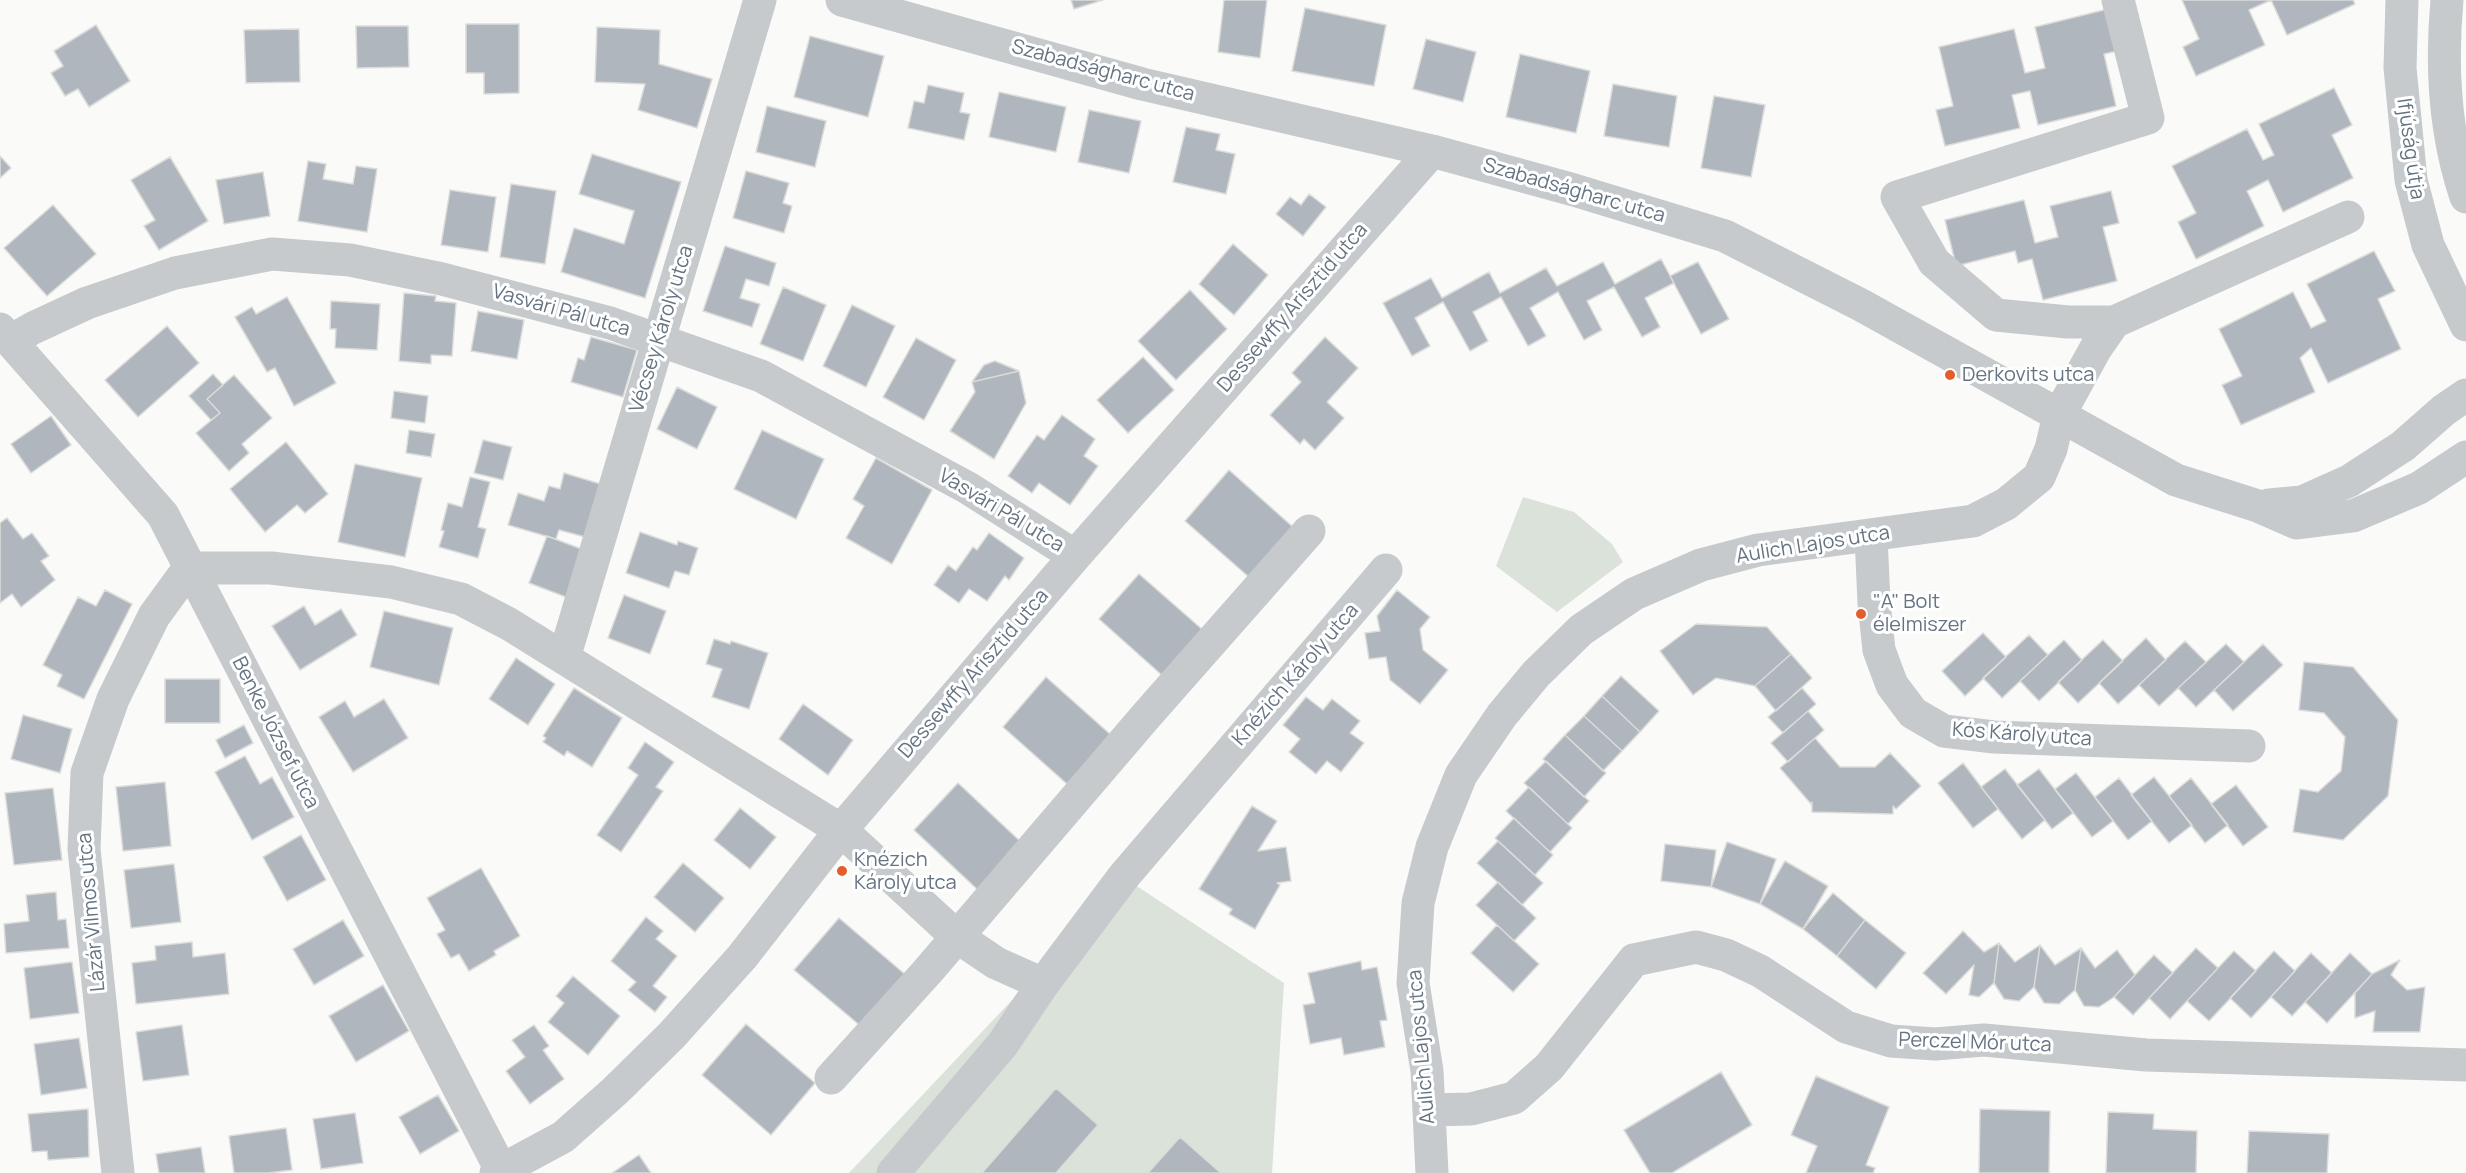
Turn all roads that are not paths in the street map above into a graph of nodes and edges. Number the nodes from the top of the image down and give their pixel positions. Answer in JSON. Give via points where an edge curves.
{"nodes":[{"id":1,"x":760,"y":0,"type":"edge"},
{"id":2,"x":842,"y":0,"type":"edge"},
{"id":3,"x":2118,"y":0,"type":"edge"},
{"id":4,"x":2402,"y":0,"type":"edge"},
{"id":5,"x":2447,"y":0,"type":"edge"},
{"id":6,"x":1432,"y":151,"type":"junction"},
{"id":7,"x":2466,"y":197,"type":"edge"},
{"id":8,"x":2348,"y":217,"type":"dead end"},
{"id":9,"x":2114,"y":322,"type":"junction"},
{"id":10,"x":2466,"y":325,"type":"edge"},
{"id":11,"x":5,"y":335,"type":"edge"},
{"id":12,"x":659,"y":340,"type":"junction"},
{"id":13,"x":2466,"y":395,"type":"edge"},
{"id":14,"x":2059,"y":416,"type":"junction"},
{"id":15,"x":2466,"y":443,"type":"edge"},
{"id":16,"x":2466,"y":457,"type":"edge"},
{"id":17,"x":2390,"y":500,"type":"junction"},
{"id":18,"x":2258,"y":506,"type":"junction"},
{"id":19,"x":1309,"y":531,"type":"dead end"},
{"id":20,"x":1872,"y":536,"type":"junction"},
{"id":21,"x":1075,"y":556,"type":"junction"},
{"id":22,"x":189,"y":568,"type":"junction"},
{"id":23,"x":1386,"y":570,"type":"dead end"},
{"id":24,"x":564,"y":658,"type":"junction"},
{"id":25,"x":2249,"y":746,"type":"dead end"},
{"id":26,"x":841,"y":830,"type":"junction"},
{"id":27,"x":956,"y":936,"type":"junction"},
{"id":28,"x":1043,"y":984,"type":"junction"},
{"id":29,"x":2466,"y":1065,"type":"edge"},
{"id":30,"x":831,"y":1078,"type":"dead end"},
{"id":31,"x":1430,"y":1110,"type":"junction"},
{"id":32,"x":498,"y":1172,"type":"edge"},
{"id":33,"x":118,"y":1173,"type":"edge"},
{"id":34,"x":893,"y":1173,"type":"edge"},
{"id":35,"x":1432,"y":1173,"type":"edge"}],
"edges":[{"from":1,"to":12,"type":"street","name":"Vécsey Károly utca"},
{"from":2,"to":6,"type":"street","name":"Szabadságharc utca","via":[[1142,84]]},
{"from":3,"to":9,"type":"street","via":[[2148,118],[1897,197],[1934,262],[1996,315]]},
{"from":4,"to":10,"type":"street","name":"Ifjúság útja","via":[[2400,68],[2411,180],[2428,244]]},
{"from":5,"to":7,"type":"street","via":[[2446,93],[2457,170]]},
{"from":6,"to":14,"type":"street","name":"Szabadságharc utca","via":[[1725,236],[1861,305]]},
{"from":6,"to":21,"type":"street","name":"Dessewffy Arisztid utca"},
{"from":8,"to":9,"type":"street"},
{"from":9,"to":14,"type":"street","name":"Aulich Lajos utca"},
{"from":11,"to":12,"type":"street","name":"Vasvári Pál utca","via":[[33,328],[87,303],[175,273],[272,254],[350,260],[442,279],[610,323]]},
{"from":11,"to":22,"type":"street","name":"Benke József utca","via":[[163,515]]},
{"from":12,"to":21,"type":"street","name":"Vasvári Pál utca","via":[[761,376],[968,488]]},
{"from":12,"to":24,"type":"street","name":"Vécsey Károly utca"},
{"from":13,"to":18,"type":"street","name":"Szabadságharc utca","via":[[2403,446],[2349,481],[2302,502]]},
{"from":14,"to":18,"type":"street","name":"Szabadságharc utca","via":[[2176,480]]},
{"from":14,"to":20,"type":"street","name":"Aulich Lajos utca","via":[[2039,477],[2006,504],[1973,521]]},
{"from":15,"to":17,"type":"street","name":"Szabadságharc utca"},
{"from":16,"to":17,"type":"street","name":"Szabadságharc utca","via":[[2419,488]]},
{"from":17,"to":18,"type":"street","name":"Szabadságharc utca","via":[[2353,516],[2297,523]]},
{"from":19,"to":27,"type":"street"},
{"from":20,"to":25,"type":"street","name":"Kós Károly utca","via":[[1879,650],[1892,685],[1913,712],[1944,731],[1994,737]]},
{"from":20,"to":31,"type":"street","name":"Aulich Lajos utca","via":[[1758,550],[1701,565],[1634,594],[1581,630],[1536,674],[1502,715],[1461,775],[1432,847],[1418,903],[1413,983]]},
{"from":21,"to":26,"type":"street","name":"Dessewffy Arisztid utca"},
{"from":22,"to":24,"type":"street","via":[[282,569],[391,582],[461,599]]},
{"from":22,"to":32,"type":"street","name":"Benke József utca"},
{"from":22,"to":33,"type":"street","name":"Lázár Vilmos utca","via":[[154,616],[118,689],[87,773],[84,849]]},
{"from":23,"to":28,"type":"street","name":"Knézich Károly utca","via":[[1124,876]]},
{"from":24,"to":26,"type":"street"},
{"from":26,"to":27,"type":"street"},
{"from":26,"to":32,"type":"street","name":"Dessewffy Arisztid utca","via":[[742,957],[672,1035],[562,1137]]},
{"from":27,"to":28,"type":"street","via":[[996,963]]},
{"from":27,"to":30,"type":"street"},
{"from":28,"to":34,"type":"street","name":"Knézich Károly utca","via":[[1002,1046]]},
{"from":29,"to":31,"type":"street","name":"Perczel Mór utca","via":[[2146,1055],[1984,1040],[1935,1044],[1891,1041],[1846,1027],[1760,971],[1726,955],[1696,947],[1634,960],[1549,1067],[1514,1098],[1471,1109]]},
{"from":31,"to":35,"type":"street","name":"Aulich Lajos utca"}]}
